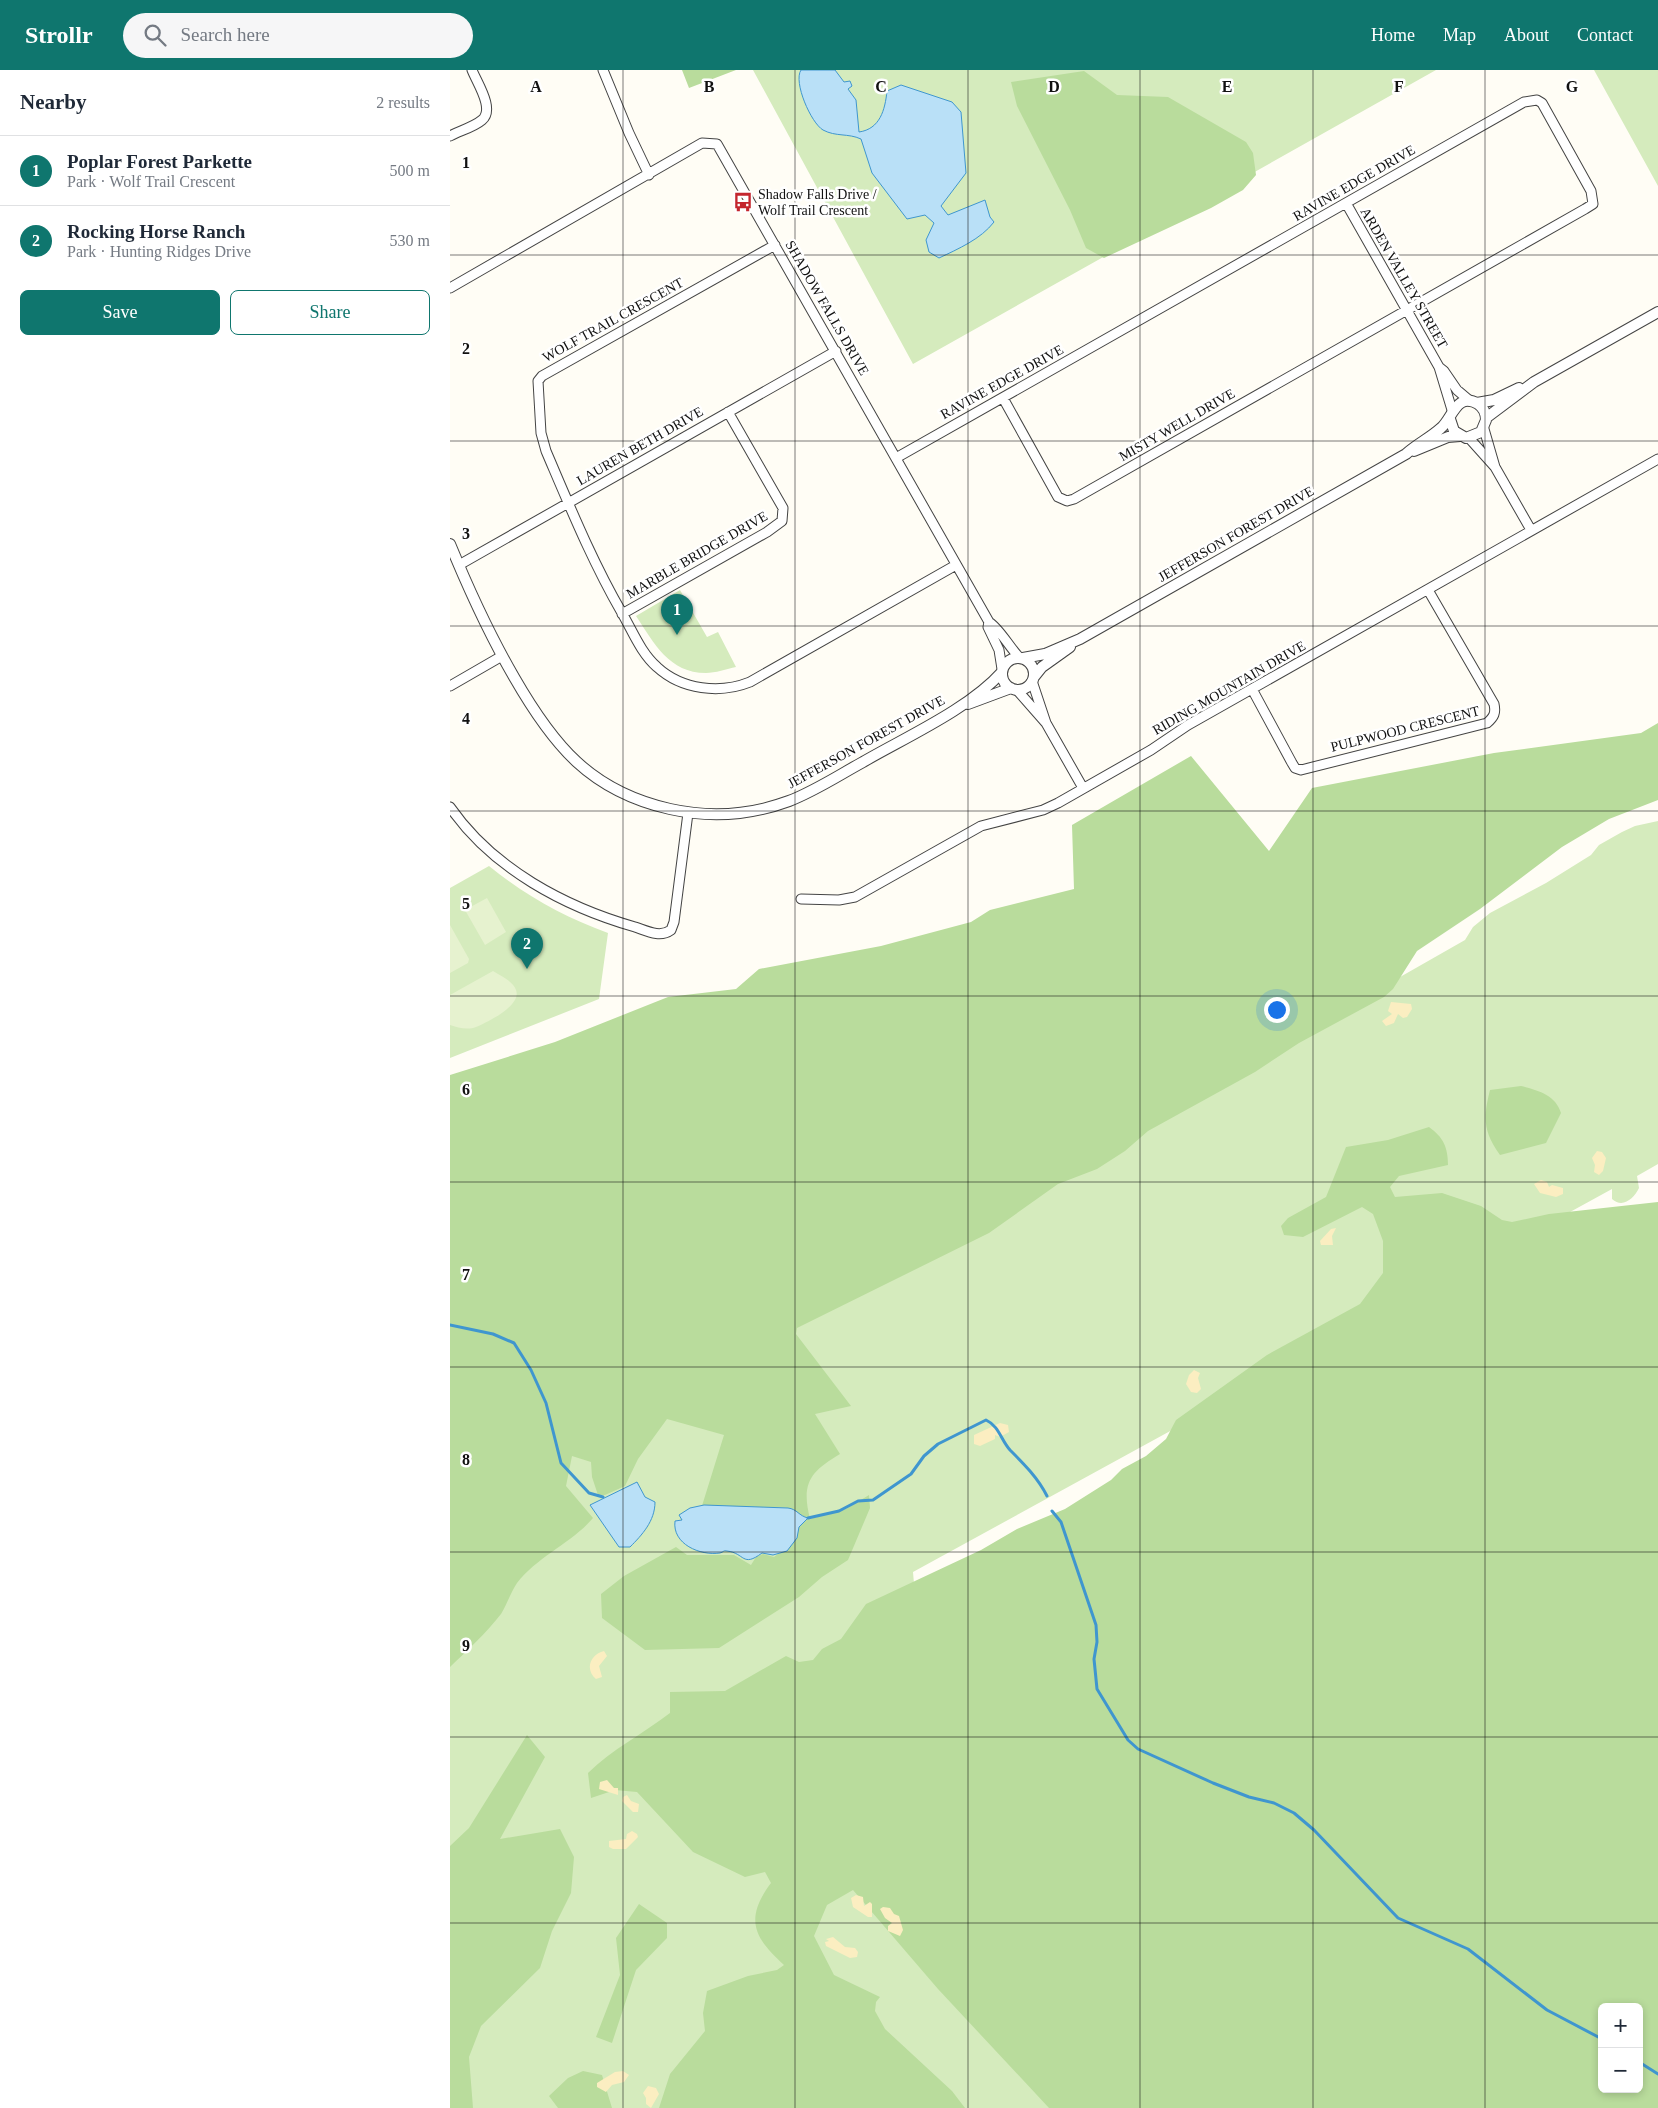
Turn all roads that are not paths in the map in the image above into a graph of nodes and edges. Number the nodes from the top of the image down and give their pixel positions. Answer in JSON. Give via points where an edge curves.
{"nodes":[{"id":1,"x":472,"y":70,"type":"edge"},
{"id":2,"x":603,"y":70,"type":"edge"},
{"id":3,"x":450,"y":136,"type":"edge"},
{"id":4,"x":649,"y":175,"type":"junction"},
{"id":5,"x":1346,"y":203,"type":"junction"},
{"id":6,"x":775,"y":245,"type":"junction"},
{"id":7,"x":450,"y":288,"type":"edge"},
{"id":8,"x":1407,"y":310,"type":"junction"},
{"id":9,"x":1658,"y":312,"type":"edge"},
{"id":10,"x":836,"y":351,"type":"junction"},
{"id":11,"x":1439,"y":366,"type":"junction"},
{"id":12,"x":1534,"y":382,"type":"junction"},
{"id":13,"x":1003,"y":398,"type":"junction"},
{"id":14,"x":1473,"y":402,"type":"junction"},
{"id":15,"x":728,"y":412,"type":"junction"},
{"id":16,"x":1451,"y":414,"type":"junction"},
{"id":17,"x":1486,"y":418,"type":"junction"},
{"id":18,"x":1484,"y":429,"type":"junction"},
{"id":19,"x":1464,"y":437,"type":"junction"},
{"id":20,"x":1406,"y":454,"type":"junction"},
{"id":21,"x":896,"y":458,"type":"junction"},
{"id":22,"x":1658,"y":459,"type":"edge"},
{"id":23,"x":1496,"y":467,"type":"junction"},
{"id":24,"x":568,"y":503,"type":"junction"},
{"id":25,"x":1531,"y":530,"type":"junction"},
{"id":26,"x":450,"y":544,"type":"edge"},
{"id":27,"x":459,"y":565,"type":"junction"},
{"id":28,"x":956,"y":565,"type":"junction"},
{"id":29,"x":1428,"y":590,"type":"junction"},
{"id":30,"x":622,"y":614,"type":"junction"},
{"id":31,"x":989,"y":622,"type":"junction"},
{"id":32,"x":1080,"y":639,"type":"junction"},
{"id":33,"x":502,"y":656,"type":"junction"},
{"id":34,"x":1021,"y":658,"type":"junction"},
{"id":35,"x":1002,"y":670,"type":"junction"},
{"id":36,"x":1033,"y":679,"type":"junction"},
{"id":37,"x":450,"y":686,"type":"edge"},
{"id":38,"x":1014,"y":689,"type":"junction"},
{"id":39,"x":1252,"y":689,"type":"junction"},
{"id":40,"x":957,"y":708,"type":"junction"},
{"id":41,"x":1046,"y":723,"type":"junction"},
{"id":42,"x":1083,"y":788,"type":"junction"},
{"id":43,"x":450,"y":807,"type":"edge"},
{"id":44,"x":688,"y":813,"type":"junction"},
{"id":45,"x":453,"y":819,"type":"edge"},
{"id":46,"x":801,"y":899,"type":"dead end"}],
"edges":[{"from":1,"to":3,"type":"street","via":[[487,104],[486,113],[482,120]]},
{"from":2,"to":4,"type":"street"},
{"from":4,"to":6,"type":"street","name":"SHADOW FALLS DRIVE","via":[[702,143],[717,144]]},
{"from":4,"to":7,"type":"street","name":"SHADOW FALLS DRIVE"},
{"from":5,"to":8,"type":"street","name":"ARDEN VALLEY STREET"},
{"from":5,"to":8,"type":"street","name":"RAVINE EDGE DRIVE","via":[[1524,102],[1537,100],[1545,109],[1591,191],[1592,204]]},
{"from":5,"to":13,"type":"street","name":"RAVINE EDGE DRIVE"},
{"from":6,"to":10,"type":"street","name":"SHADOW FALLS DRIVE"},
{"from":6,"to":24,"type":"street","name":"WOLF TRAIL CRESCENT","via":[[542,376],[537,387],[541,433]]},
{"from":8,"to":11,"type":"street","name":"ARDEN VALLEY STREET"},
{"from":8,"to":13,"type":"street","name":"MISTY WELL DRIVE","via":[[1067,501],[1058,497]]},
{"from":9,"to":12,"type":"street"},
{"from":10,"to":15,"type":"street","name":"LAUREN BETH DRIVE"},
{"from":10,"to":21,"type":"street","name":"SHADOW FALLS DRIVE"},
{"from":11,"to":14,"type":"street","name":"ARDEN VALLEY STREET","via":[[1457,390]]},
{"from":11,"to":16,"type":"street","name":"ARDEN VALLEY STREET"},
{"from":12,"to":14,"type":"street","via":[[1494,400]]},
{"from":12,"to":17,"type":"street"},
{"from":13,"to":21,"type":"street","name":"RAVINE EDGE DRIVE"},
{"from":14,"to":16,"type":"street","via":[[1459,404]]},
{"from":14,"to":17,"type":"street","via":[[1484,409]]},
{"from":15,"to":24,"type":"street","name":"LAUREN BETH DRIVE"},
{"from":15,"to":30,"type":"street","name":"MARBLE BRIDGE DRIVE","via":[[783,508],[782,521],[776,528]]},
{"from":16,"to":19,"type":"street","via":[[1452,428]]},
{"from":16,"to":20,"type":"street","name":"JEFFERSON FOREST DRIVE","via":[[1442,428]]},
{"from":17,"to":18,"type":"street"},
{"from":18,"to":19,"type":"street","via":[[1477,435]]},
{"from":18,"to":23,"type":"street"},
{"from":19,"to":20,"type":"street","name":"JEFFERSON FOREST DRIVE","via":[[1448,437]]},
{"from":19,"to":23,"type":"street"},
{"from":20,"to":32,"type":"street","name":"JEFFERSON FOREST DRIVE"},
{"from":21,"to":28,"type":"street","name":"SHADOW FALLS DRIVE"},
{"from":22,"to":25,"type":"street","name":"RIDING MOUNTAIN DRIVE"},
{"from":23,"to":25,"type":"street"},
{"from":24,"to":27,"type":"street","name":"LAUREN BETH DRIVE"},
{"from":24,"to":30,"type":"street","name":"WOLF TRAIL CRESCENT","via":[[593,562]]},
{"from":25,"to":29,"type":"street","name":"RIDING MOUNTAIN DRIVE"},
{"from":26,"to":27,"type":"street","name":"JEFFERSON FOREST DRIVE"},
{"from":27,"to":33,"type":"street","name":"JEFFERSON FOREST DRIVE"},
{"from":28,"to":30,"type":"street","name":"WOLF TRAIL CRESCENT","via":[[750,682],[729,688],[691,686],[665,673],[642,649]]},
{"from":28,"to":31,"type":"street","name":"SHADOW FALLS DRIVE"},
{"from":29,"to":39,"type":"street","name":"RIDING MOUNTAIN DRIVE"},
{"from":29,"to":39,"type":"street","name":"PULPWOOD CRESCENT","via":[[1494,704],[1494,718],[1487,724],[1301,770],[1296,768]]},
{"from":31,"to":34,"type":"street","name":"SHADOW FALLS DRIVE"},
{"from":31,"to":35,"type":"street","name":"SHADOW FALLS DRIVE"},
{"from":32,"to":34,"type":"street","name":"JEFFERSON FOREST DRIVE","via":[[1045,654]]},
{"from":32,"to":36,"type":"street","name":"JEFFERSON FOREST DRIVE","via":[[1042,667]]},
{"from":33,"to":37,"type":"street"},
{"from":33,"to":44,"type":"street","name":"JEFFERSON FOREST DRIVE","via":[[543,726],[576,761],[630,796]]},
{"from":34,"to":35,"type":"street","via":[[1009,660]]},
{"from":34,"to":36,"type":"street","via":[[1033,668]]},
{"from":35,"to":38,"type":"street","via":[[1004,682]]},
{"from":35,"to":40,"type":"street","name":"JEFFERSON FOREST DRIVE","via":[[988,686]]},
{"from":36,"to":38,"type":"street","via":[[1026,688]]},
{"from":36,"to":41,"type":"street"},
{"from":38,"to":40,"type":"street","name":"JEFFERSON FOREST DRIVE"},
{"from":38,"to":41,"type":"street"},
{"from":39,"to":42,"type":"street","name":"RIDING MOUNTAIN DRIVE"},
{"from":40,"to":44,"type":"street","name":"JEFFERSON FOREST DRIVE","via":[[790,800],[741,813]]},
{"from":41,"to":42,"type":"street"},
{"from":42,"to":46,"type":"street","name":"RIDING MOUNTAIN DRIVE","via":[[1043,810],[981,826],[855,897]]},
{"from":43,"to":45,"type":"street"},
{"from":44,"to":45,"type":"street","via":[[674,922],[671,930],[660,935],[595,915],[550,894],[498,857]]}]}
